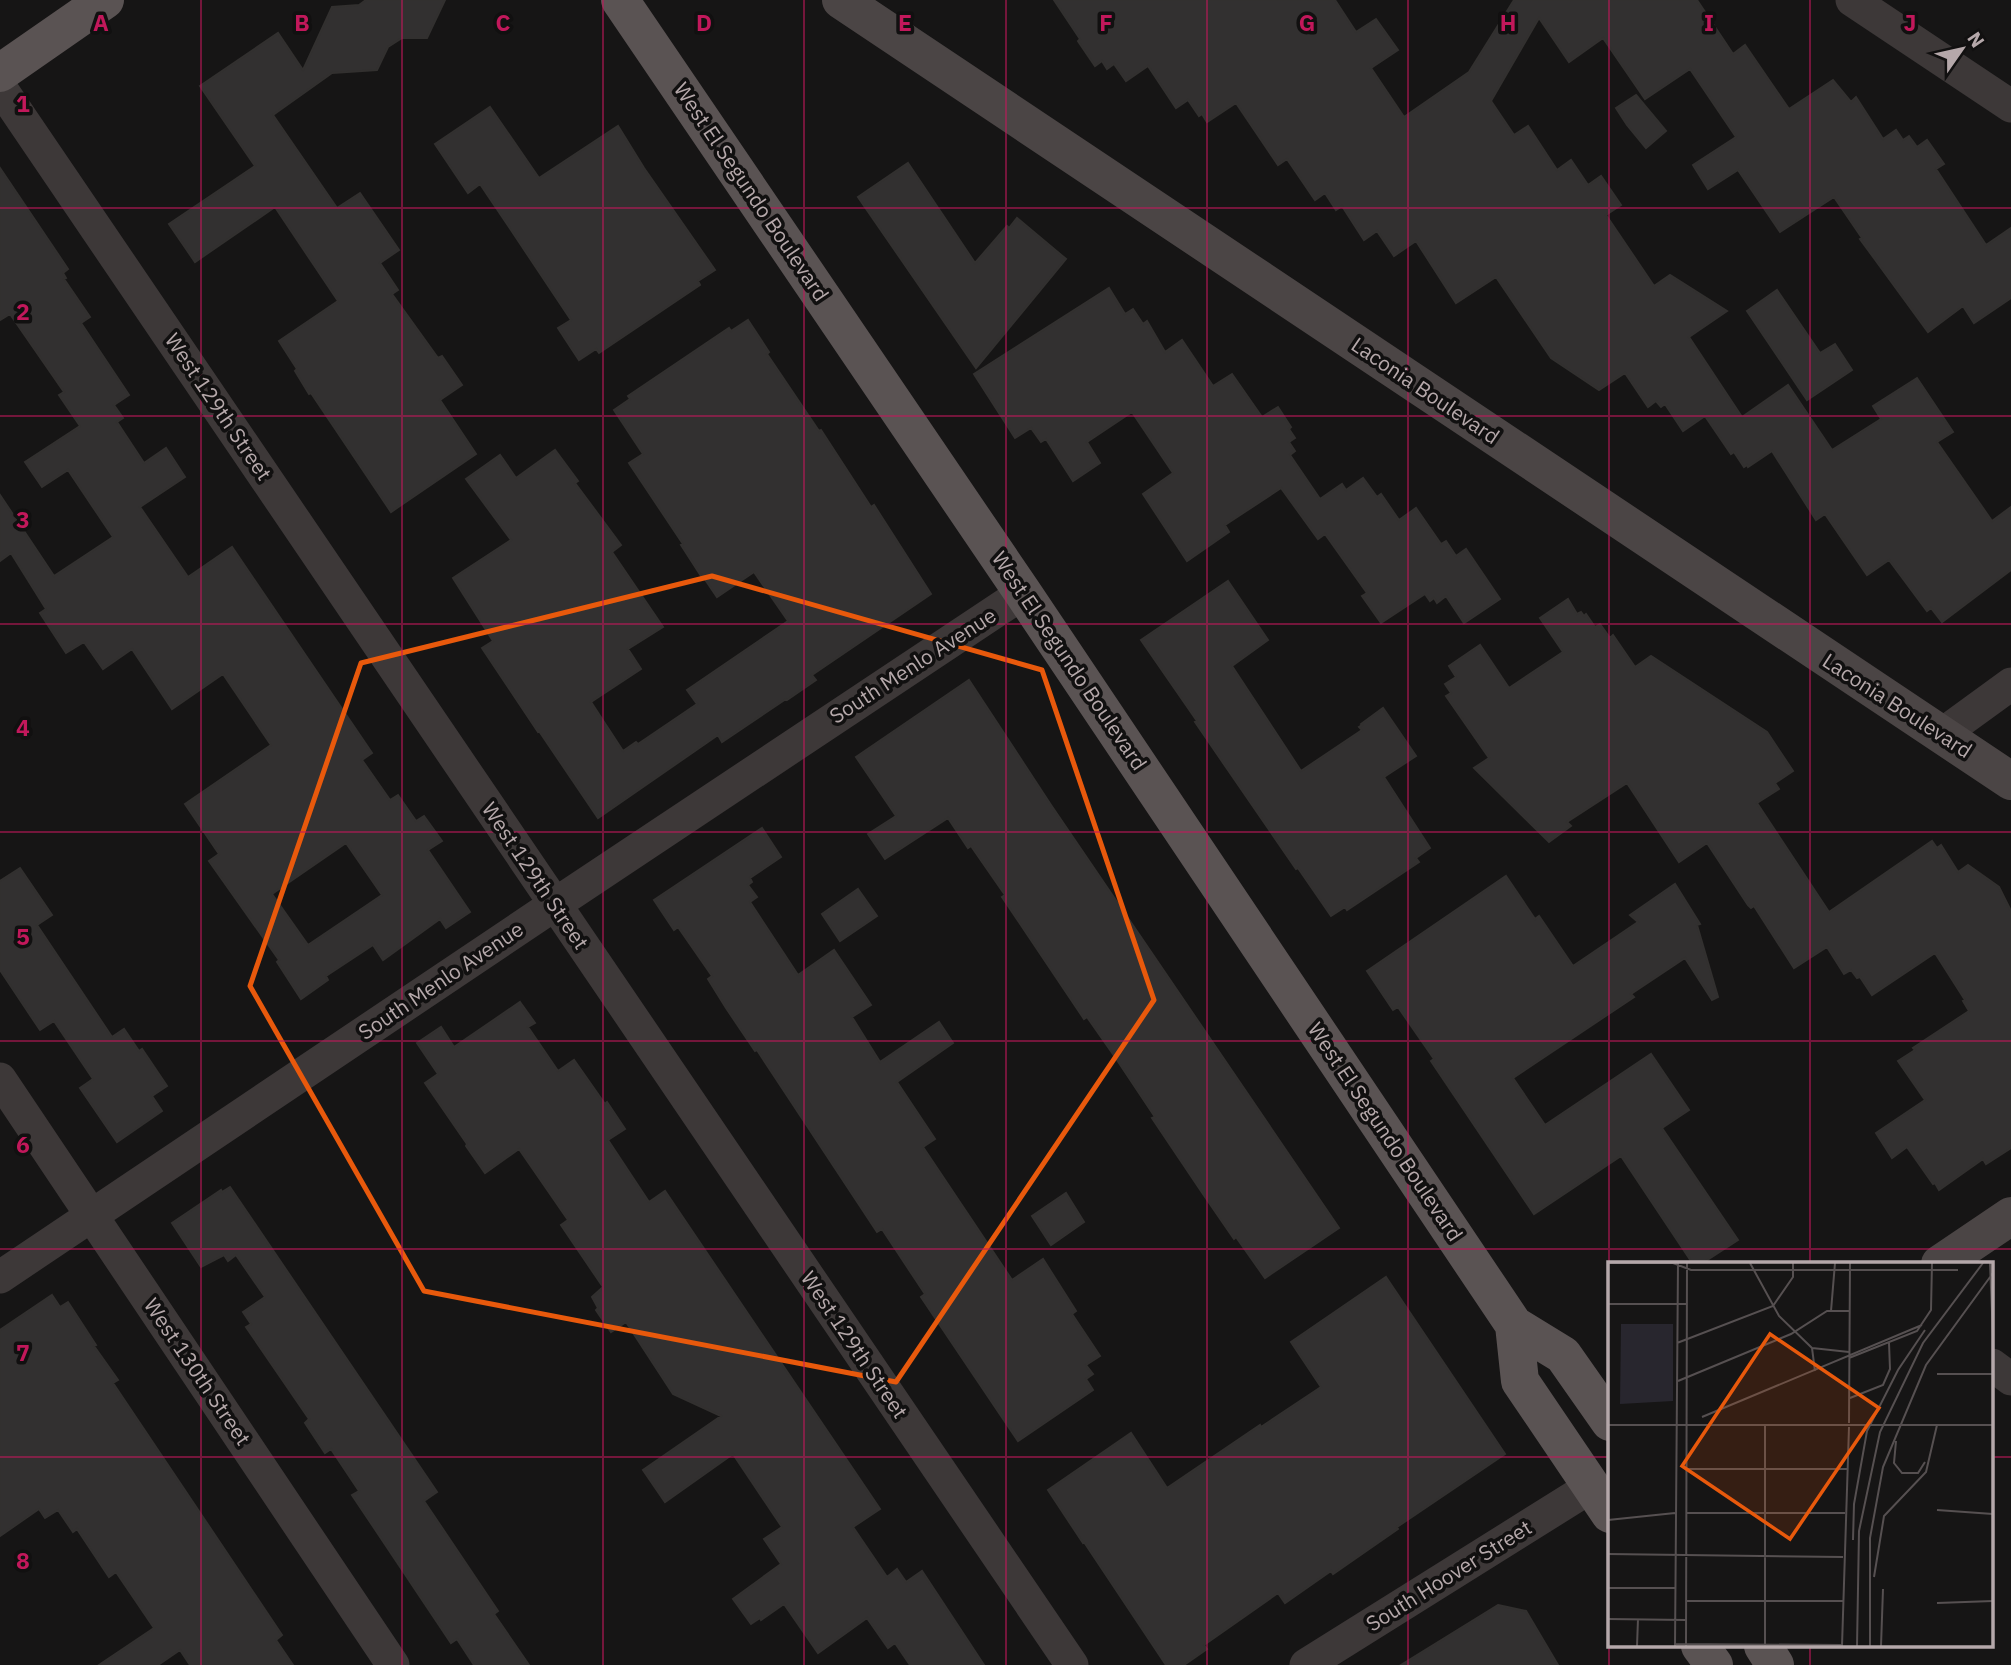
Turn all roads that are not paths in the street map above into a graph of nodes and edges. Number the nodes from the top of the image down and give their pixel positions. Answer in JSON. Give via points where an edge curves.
{"nodes":[{"id":1,"x":620,"y":0,"type":"edge"},
{"id":2,"x":841,"y":0,"type":"edge"},
{"id":3,"x":1853,"y":0,"type":"edge"},
{"id":4,"x":95,"y":4,"type":"edge"},
{"id":5,"x":0,"y":73,"type":"edge"},
{"id":6,"x":0,"y":86,"type":"edge"},
{"id":7,"x":2011,"y":106,"type":"edge"},
{"id":8,"x":1023,"y":593,"type":"junction"},
{"id":9,"x":2011,"y":684,"type":"edge"},
{"id":10,"x":1941,"y":735,"type":"junction"},
{"id":11,"x":2011,"y":781,"type":"edge"},
{"id":12,"x":554,"y":905,"type":"junction"},
{"id":13,"x":0,"y":1079,"type":"edge"},
{"id":14,"x":92,"y":1216,"type":"junction"},
{"id":15,"x":2011,"y":1216,"type":"edge"},
{"id":16,"x":1943,"y":1262,"type":"edge"},
{"id":17,"x":0,"y":1277,"type":"edge"},
{"id":18,"x":1514,"y":1325,"type":"junction"},
{"id":19,"x":1994,"y":1367,"type":"edge"},
{"id":20,"x":2011,"y":1379,"type":"edge"},
{"id":21,"x":1608,"y":1419,"type":"edge"},
{"id":22,"x":1601,"y":1500,"type":"edge"},
{"id":23,"x":1701,"y":1648,"type":"edge"},
{"id":24,"x":1764,"y":1648,"type":"edge"},
{"id":25,"x":393,"y":1665,"type":"edge"},
{"id":26,"x":1072,"y":1665,"type":"edge"},
{"id":27,"x":1306,"y":1665,"type":"edge"},
{"id":28,"x":1714,"y":1665,"type":"edge"},
{"id":29,"x":1775,"y":1665,"type":"edge"}],
"edges":[{"from":1,"to":8,"type":"main road","name":"West El Segundo Boulevard"},
{"from":2,"to":10,"type":"street","name":"Laconia Boulevard"},
{"from":3,"to":7,"type":"street"},
{"from":4,"to":5,"type":"main road"},
{"from":6,"to":12,"type":"street","name":"West 129th Street"},
{"from":8,"to":12,"type":"street","name":"South Menlo Avenue"},
{"from":8,"to":18,"type":"main road","name":"West El Segundo Boulevard"},
{"from":9,"to":10,"type":"street"},
{"from":10,"to":11,"type":"street","name":"Laconia Boulevard"},
{"from":12,"to":14,"type":"street","name":"South Menlo Avenue"},
{"from":12,"to":26,"type":"street","name":"West 129th Street"},
{"from":13,"to":14,"type":"street","name":"West 130th Street"},
{"from":14,"to":17,"type":"street","name":"South Menlo Avenue"},
{"from":14,"to":25,"type":"street","name":"West 130th Street"},
{"from":15,"to":16,"type":"street"},
{"from":18,"to":21,"type":"main road","name":"West El Segundo Boulevard","via":[[1563,1355]]},
{"from":18,"to":22,"type":"main road","name":"West El Segundo Boulevard","via":[[1520,1381]]},
{"from":19,"to":20,"type":"street"},
{"from":22,"to":27,"type":"street","name":"South Hoover Street"},
{"from":23,"to":28,"type":"main road"},
{"from":24,"to":29,"type":"main road"}]}
